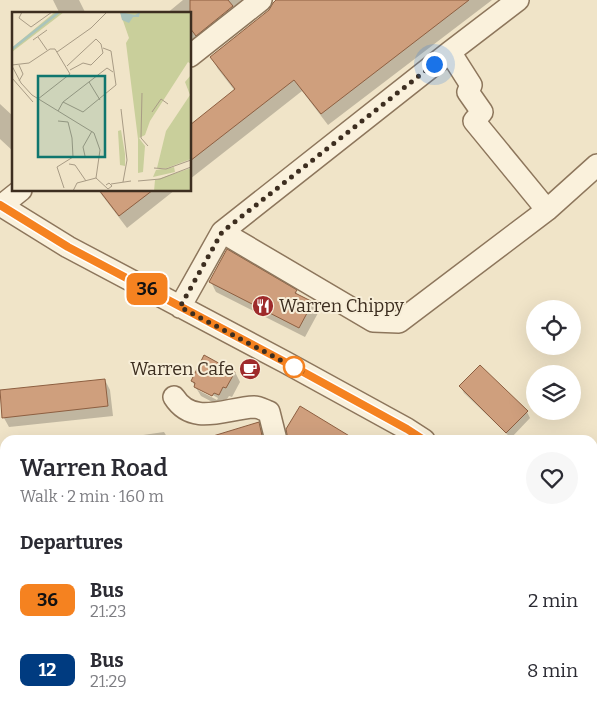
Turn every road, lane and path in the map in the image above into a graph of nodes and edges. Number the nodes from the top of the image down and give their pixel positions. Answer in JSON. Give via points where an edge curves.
{"nodes":[{"id":1,"x":261,"y":0,"type":"edge"},
{"id":2,"x":512,"y":2,"type":"edge"},
{"id":3,"x":450,"y":52,"type":"junction"},
{"id":4,"x":191,"y":55,"type":"edge"},
{"id":5,"x":597,"y":165,"type":"edge"},
{"id":6,"x":19,"y":191,"type":"edge"},
{"id":7,"x":0,"y":205,"type":"edge"},
{"id":8,"x":547,"y":210,"type":"junction"},
{"id":9,"x":222,"y":232,"type":"junction"},
{"id":10,"x":180,"y":307,"type":"junction"},
{"id":11,"x":174,"y":396,"type":"dead end"},
{"id":12,"x":275,"y":435,"type":"edge"},
{"id":13,"x":416,"y":435,"type":"edge"}],
"edges":[{"from":1,"to":4,"type":"street"},
{"from":2,"to":3,"type":"street"},
{"from":3,"to":8,"type":"street","via":[[471,85],[468,92],[482,112],[474,121]]},
{"from":3,"to":9,"type":"street"},
{"from":5,"to":8,"type":"street"},
{"from":6,"to":7,"type":"street"},
{"from":7,"to":10,"type":"street","via":[[68,247]]},
{"from":8,"to":9,"type":"street","via":[[399,322],[373,321]]},
{"from":9,"to":10,"type":"street"},
{"from":10,"to":13,"type":"street"},
{"from":11,"to":12,"type":"street","via":[[179,404],[196,413],[214,414],[256,407],[269,412]]}]}
